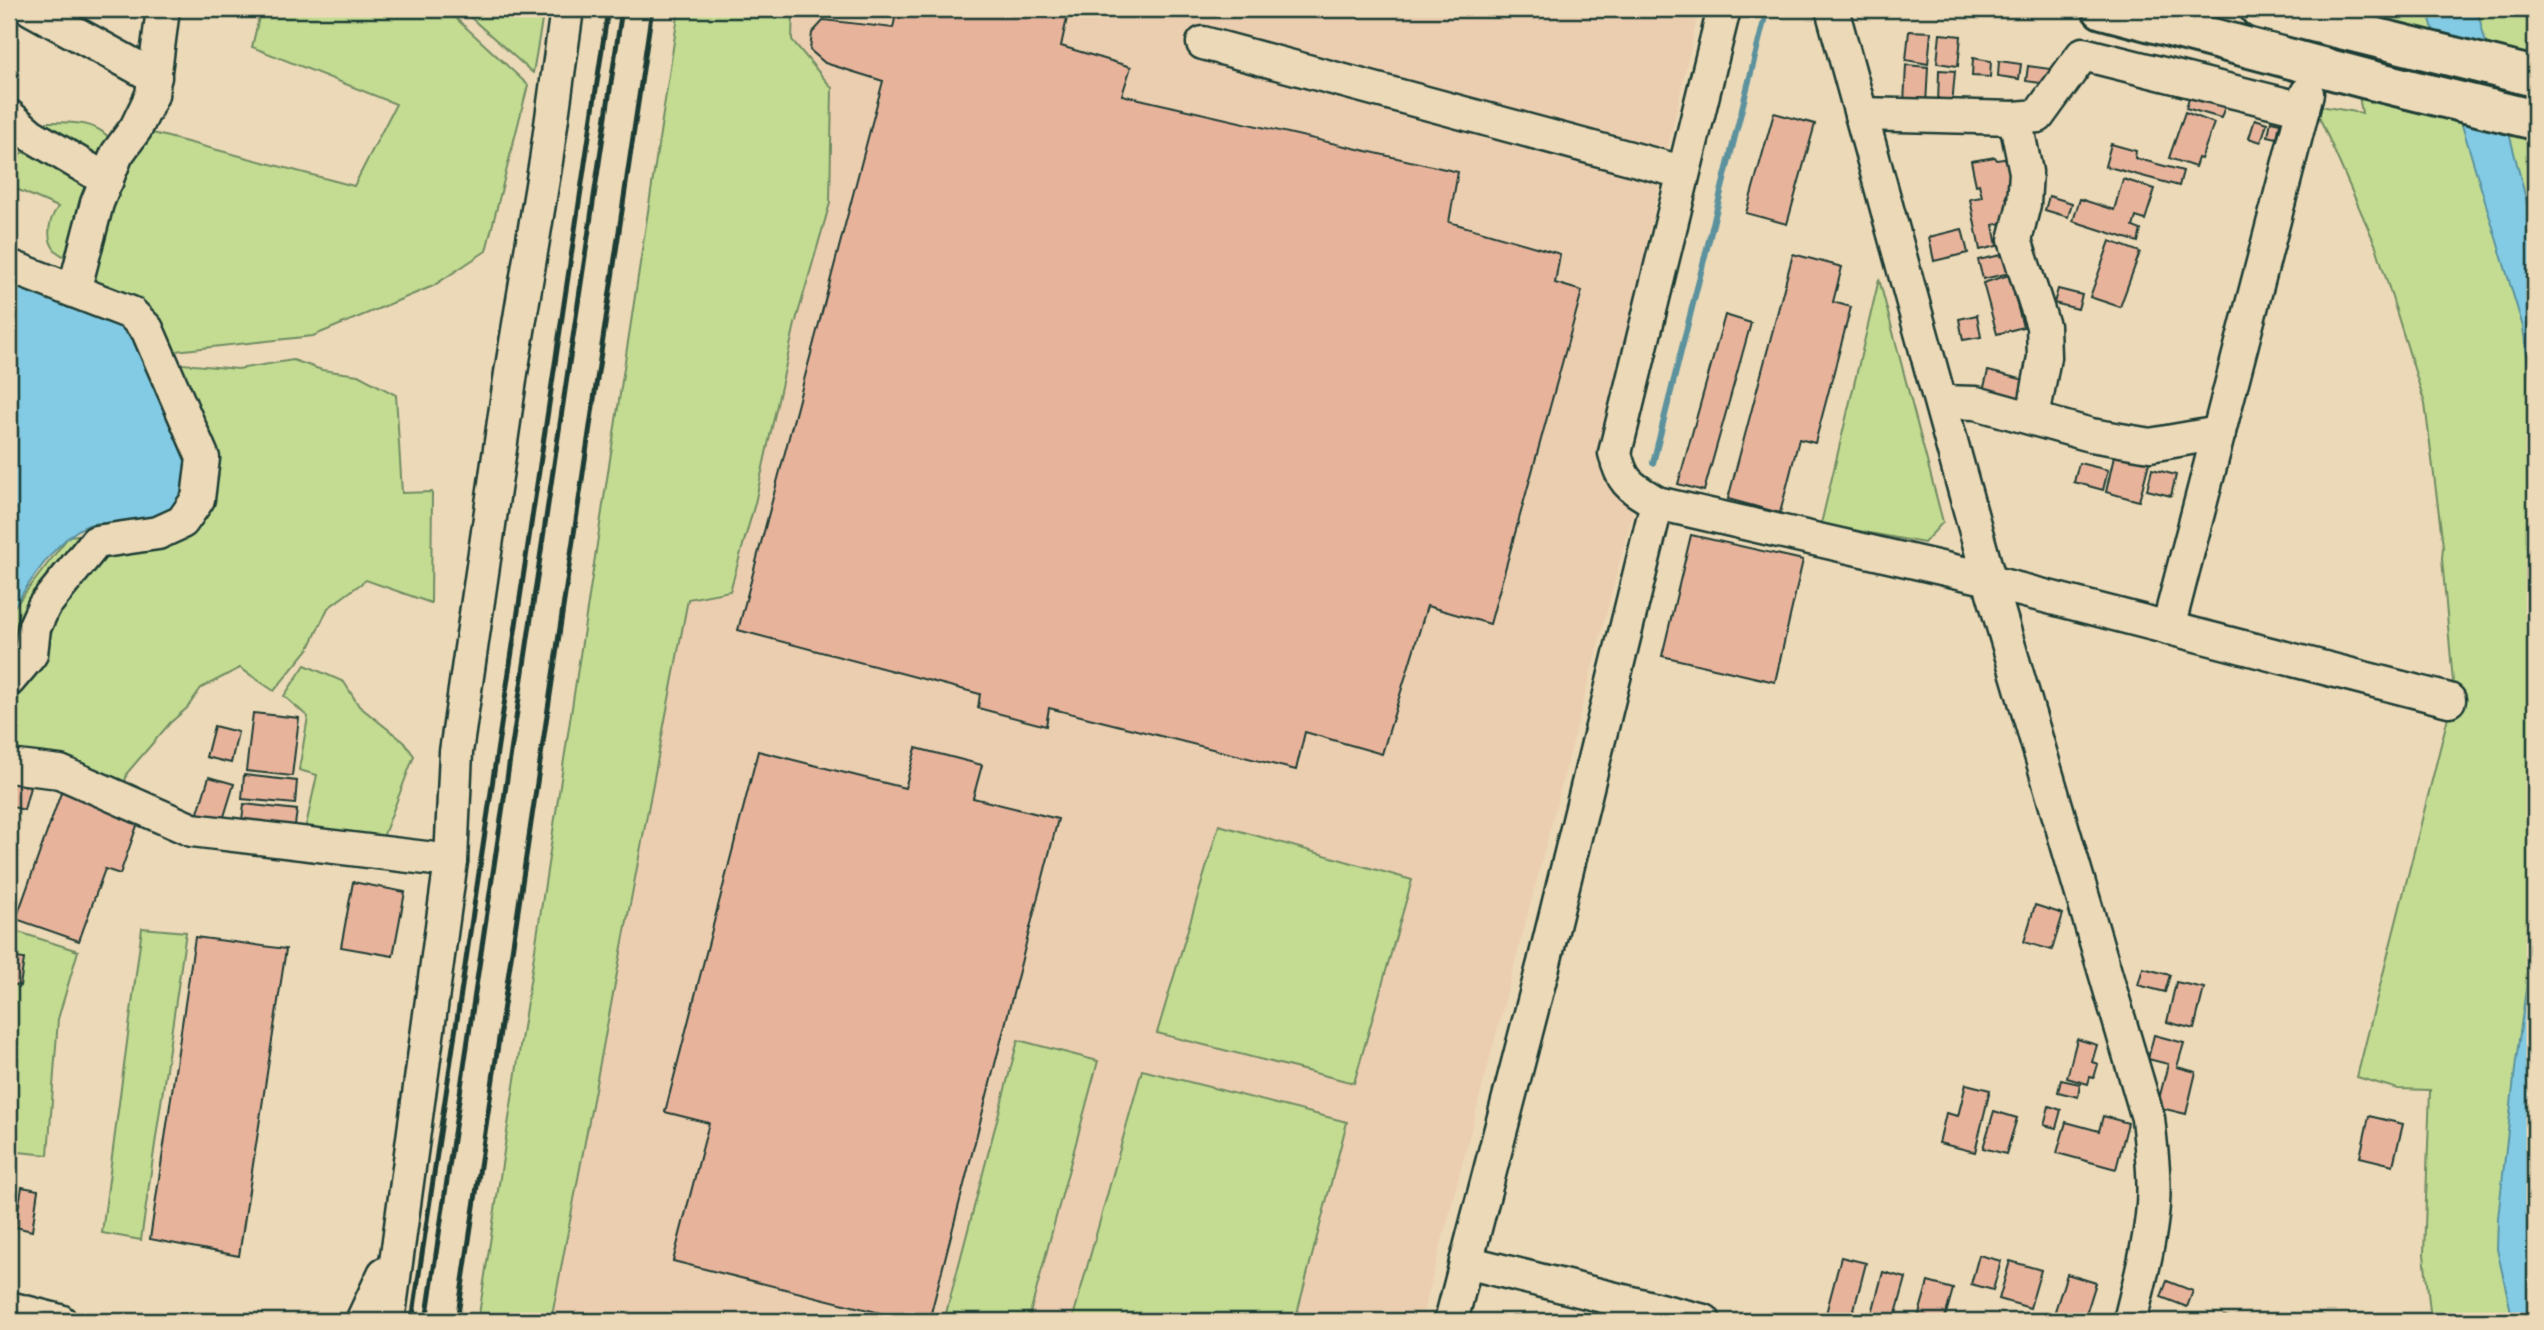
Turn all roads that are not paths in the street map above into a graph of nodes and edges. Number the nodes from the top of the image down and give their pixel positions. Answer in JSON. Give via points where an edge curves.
{"nodes":[{"id":1,"x":31,"y":9,"type":"edge"},
{"id":2,"x":163,"y":9,"type":"edge"},
{"id":3,"x":567,"y":9,"type":"edge"},
{"id":4,"x":1724,"y":9,"type":"edge"},
{"id":5,"x":1832,"y":9,"type":"edge"},
{"id":6,"x":2102,"y":9,"type":"edge"},
{"id":7,"x":2260,"y":9,"type":"edge"},
{"id":8,"x":1203,"y":43,"type":"dead end"},
{"id":9,"x":155,"y":76,"type":"junction"},
{"id":10,"x":2535,"y":76,"type":"edge"},
{"id":11,"x":1861,"y":114,"type":"junction"},
{"id":12,"x":9,"y":116,"type":"edge"},
{"id":13,"x":2015,"y":118,"type":"junction"},
{"id":14,"x":2535,"y":120,"type":"edge"},
{"id":15,"x":1682,"y":172,"type":"junction"},
{"id":16,"x":107,"y":180,"type":"junction"},
{"id":17,"x":9,"y":266,"type":"edge"},
{"id":18,"x":74,"y":291,"type":"junction"},
{"id":19,"x":1942,"y":402,"type":"junction"},
{"id":20,"x":2033,"y":417,"type":"junction"},
{"id":21,"x":2219,"y":433,"type":"junction"},
{"id":22,"x":1657,"y":503,"type":"junction"},
{"id":23,"x":1989,"y":581,"type":"junction"},
{"id":24,"x":2168,"y":628,"type":"junction"},
{"id":25,"x":9,"y":680,"type":"edge"},
{"id":26,"x":2449,"y":699,"type":"dead end"},
{"id":27,"x":9,"y":766,"type":"edge"},
{"id":28,"x":451,"y":861,"type":"junction"},
{"id":29,"x":398,"y":1244,"type":"junction"},
{"id":30,"x":1466,"y":1262,"type":"junction"},
{"id":31,"x":9,"y":1308,"type":"edge"},
{"id":32,"x":60,"y":1321,"type":"edge"},
{"id":33,"x":362,"y":1321,"type":"edge"},
{"id":34,"x":387,"y":1321,"type":"edge"},
{"id":35,"x":1451,"y":1321,"type":"edge"},
{"id":36,"x":1704,"y":1321,"type":"edge"},
{"id":37,"x":2130,"y":1321,"type":"edge"}],
"edges":[{"from":1,"to":9,"type":"street"},
{"from":2,"to":9,"type":"street"},
{"from":3,"to":28,"type":"street","via":[[456,752]]},
{"from":4,"to":15,"type":"street"},
{"from":5,"to":11,"type":"street"},
{"from":6,"to":14,"type":"main road"},
{"from":7,"to":10,"type":"main road"},
{"from":8,"to":15,"type":"street"},
{"from":9,"to":16,"type":"street","via":[[152,95]]},
{"from":11,"to":13,"type":"street"},
{"from":11,"to":19,"type":"street"},
{"from":12,"to":16,"type":"street"},
{"from":13,"to":20,"type":"street","via":[[2026,172],[2015,240],[2043,326],[2045,357]]},
{"from":13,"to":21,"type":"street","via":[[2038,116],[2082,54],[2305,101]]},
{"from":15,"to":22,"type":"street","via":[[1615,453],[1619,474]]},
{"from":16,"to":18,"type":"street"},
{"from":17,"to":18,"type":"street"},
{"from":18,"to":25,"type":"street","via":[[131,313],[147,329],[203,458],[202,478],[198,499],[182,522],[158,533],[96,542],[44,606],[34,628],[31,654]]},
{"from":19,"to":20,"type":"street","via":[[1976,402]]},
{"from":19,"to":23,"type":"street"},
{"from":20,"to":21,"type":"street","via":[[2091,435],[2150,445]]},
{"from":21,"to":24,"type":"street"},
{"from":22,"to":23,"type":"street"},
{"from":22,"to":30,"type":"street"},
{"from":23,"to":24,"type":"street"},
{"from":23,"to":37,"type":"street","via":[[2148,1118],[2153,1204]]},
{"from":24,"to":26,"type":"street"},
{"from":27,"to":28,"type":"street","via":[[60,772],[192,830]]},
{"from":28,"to":29,"type":"street"},
{"from":29,"to":33,"type":"street"},
{"from":29,"to":34,"type":"street"},
{"from":30,"to":35,"type":"street"},
{"from":30,"to":36,"type":"street"},
{"from":31,"to":32,"type":"street"}]}
